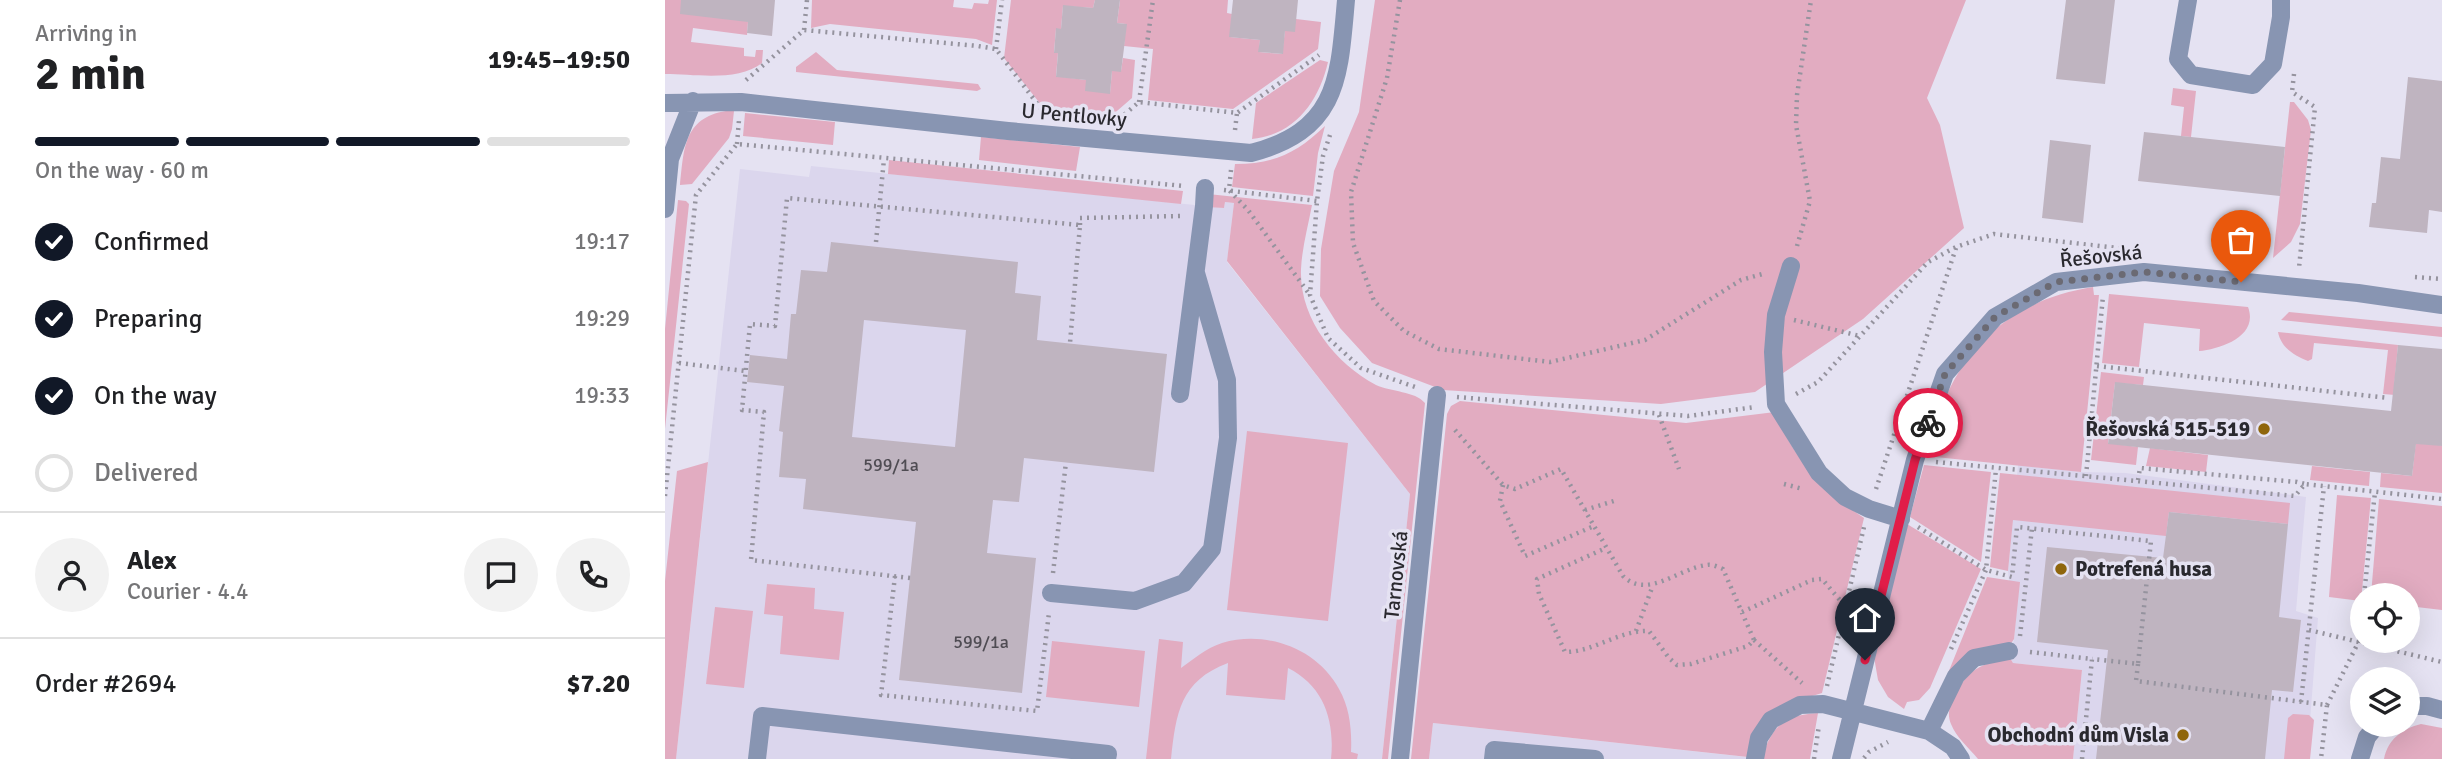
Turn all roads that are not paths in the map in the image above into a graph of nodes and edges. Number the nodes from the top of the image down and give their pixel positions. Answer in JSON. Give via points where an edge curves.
{"nodes":[{"id":1,"x":1346,"y":0,"type":"edge"},
{"id":2,"x":2188,"y":0,"type":"edge"},
{"id":3,"x":2281,"y":0,"type":"edge"},
{"id":4,"x":694,"y":101,"type":"junction"},
{"id":5,"x":665,"y":103,"type":"edge"},
{"id":6,"x":668,"y":156,"type":"edge"},
{"id":7,"x":1205,"y":188,"type":"road end"},
{"id":8,"x":665,"y":209,"type":"edge"},
{"id":9,"x":1791,"y":266,"type":"road end"},
{"id":10,"x":1196,"y":273,"type":"junction"},
{"id":11,"x":2442,"y":305,"type":"edge"},
{"id":12,"x":1180,"y":394,"type":"dead end"},
{"id":13,"x":1437,"y":395,"type":"road end"},
{"id":14,"x":1901,"y":519,"type":"junction"},
{"id":15,"x":1051,"y":593,"type":"road end"},
{"id":16,"x":2016,"y":646,"type":"road end"},
{"id":17,"x":2420,"y":706,"type":"edge"},
{"id":18,"x":2442,"y":710,"type":"edge"},
{"id":19,"x":1852,"y":711,"type":"junction"},
{"id":20,"x":1929,"y":732,"type":"junction"},
{"id":21,"x":2367,"y":737,"type":"edge"},
{"id":22,"x":757,"y":759,"type":"edge"},
{"id":23,"x":1107,"y":759,"type":"edge"},
{"id":24,"x":1400,"y":759,"type":"edge"},
{"id":25,"x":1493,"y":759,"type":"edge"},
{"id":26,"x":1595,"y":759,"type":"edge"},
{"id":27,"x":1755,"y":759,"type":"edge"},
{"id":28,"x":1841,"y":759,"type":"edge"},
{"id":29,"x":1961,"y":759,"type":"edge"},
{"id":30,"x":2360,"y":759,"type":"edge"}],
"edges":[{"from":1,"to":4,"type":"street","name":"U Pentlovky","via":[[1341,58],[1320,116],[1274,147],[1251,153]]},
{"from":2,"to":3,"type":"street","via":[[2178,59],[2191,75],[2253,85],[2273,64]]},
{"from":4,"to":5,"type":"street","name":"U Pentlovky"},
{"from":4,"to":6,"type":"street"},
{"from":6,"to":8,"type":"street"},
{"from":7,"to":10,"type":"street"},
{"from":9,"to":14,"type":"street","via":[[1776,315],[1776,404],[1819,473],[1845,497]]},
{"from":10,"to":12,"type":"street"},
{"from":10,"to":15,"type":"street","via":[[1227,380],[1229,438],[1212,549],[1184,583],[1135,601]]},
{"from":11,"to":14,"type":"street","name":"Řešovská","via":[[2148,272],[2056,282],[1995,317],[1945,374],[1915,460]]},
{"from":13,"to":24,"type":"street","name":"Tarnovská"},
{"from":14,"to":19,"type":"street","name":"Řešovská"},
{"from":16,"to":20,"type":"street","via":[[1974,658],[1956,676]]},
{"from":17,"to":18,"type":"street"},
{"from":19,"to":20,"type":"street"},
{"from":19,"to":27,"type":"street","via":[[1825,695],[1800,705],[1771,720],[1759,738]]},
{"from":19,"to":28,"type":"street","name":"Řešovská"},
{"from":20,"to":29,"type":"street"},
{"from":21,"to":30,"type":"street"},
{"from":22,"to":23,"type":"street","via":[[762,716],[1108,754]]},
{"from":25,"to":26,"type":"street","via":[[1494,750]]}]}
